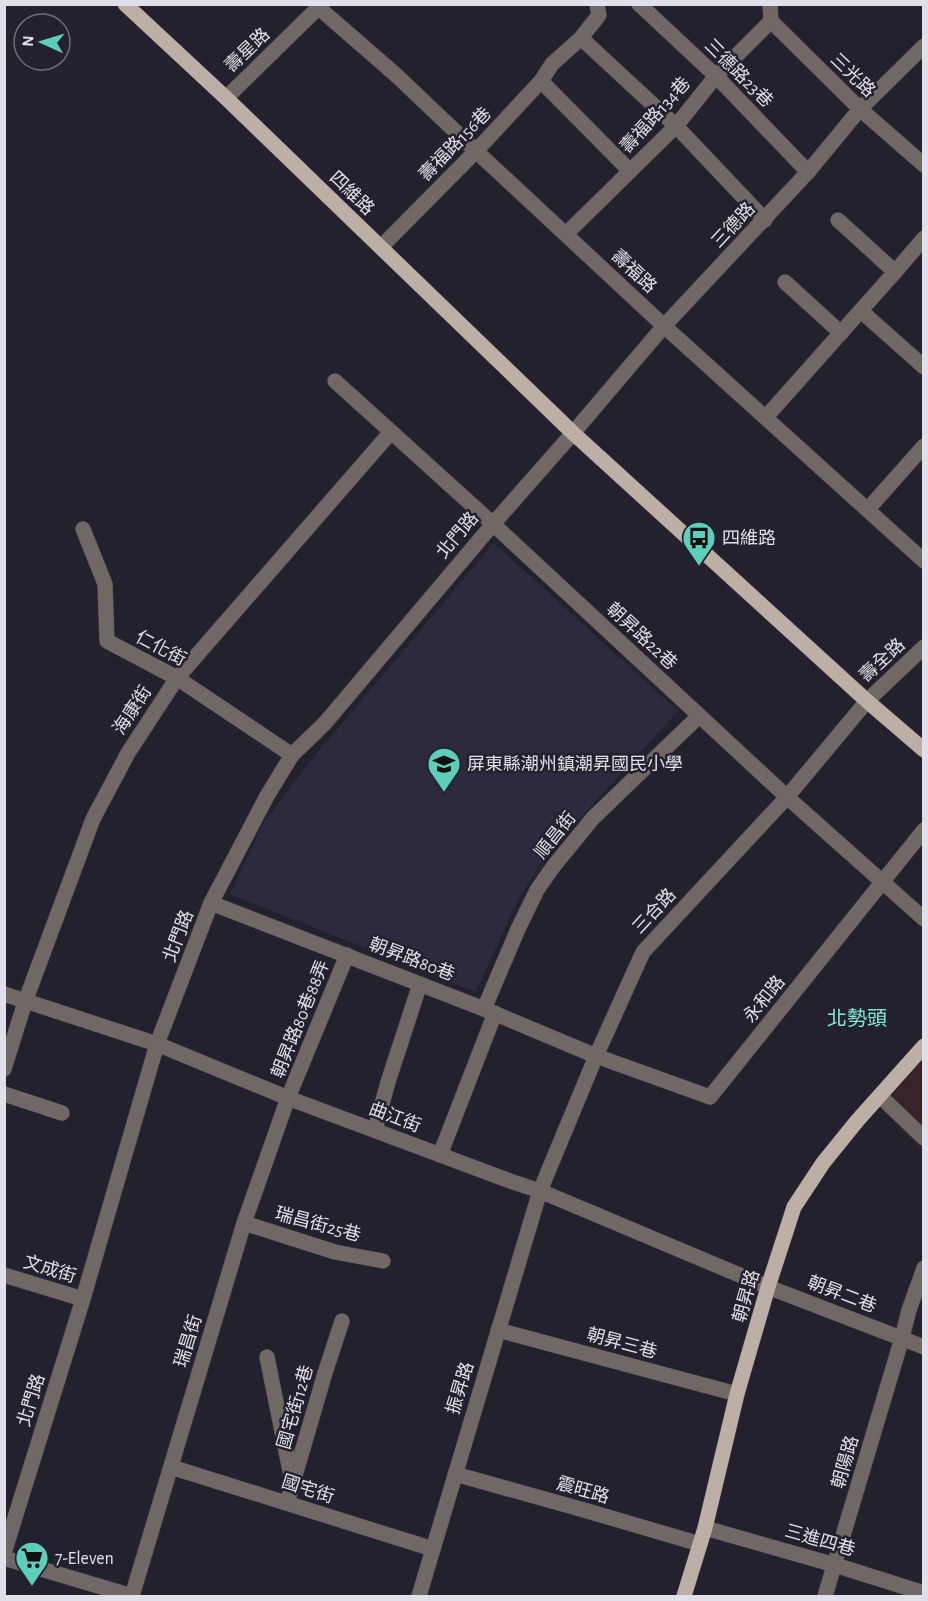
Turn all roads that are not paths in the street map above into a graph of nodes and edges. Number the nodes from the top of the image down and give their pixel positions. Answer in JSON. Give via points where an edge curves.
{"nodes":[{"id":1,"x":125,"y":4,"type":"edge"},
{"id":2,"x":597,"y":4,"type":"edge"},
{"id":3,"x":639,"y":4,"type":"edge"},
{"id":4,"x":770,"y":4,"type":"edge"},
{"id":5,"x":321,"y":6,"type":"edge"},
{"id":6,"x":771,"y":21,"type":"junction"},
{"id":7,"x":581,"y":38,"type":"junction"},
{"id":8,"x":924,"y":46,"type":"edge"},
{"id":9,"x":716,"y":76,"type":"junction"},
{"id":10,"x":541,"y":81,"type":"junction"},
{"id":11,"x":226,"y":98,"type":"junction"},
{"id":12,"x":860,"y":109,"type":"junction"},
{"id":13,"x":676,"y":126,"type":"junction"},
{"id":14,"x":476,"y":152,"type":"junction"},
{"id":15,"x":924,"y":165,"type":"edge"},
{"id":16,"x":630,"y":171,"type":"junction"},
{"id":17,"x":808,"y":172,"type":"junction"},
{"id":18,"x":765,"y":220,"type":"junction"},
{"id":19,"x":838,"y":220,"type":"dead end"},
{"id":20,"x":566,"y":234,"type":"junction"},
{"id":21,"x":923,"y":241,"type":"edge"},
{"id":22,"x":381,"y":247,"type":"junction"},
{"id":23,"x":896,"y":272,"type":"junction"},
{"id":24,"x":786,"y":282,"type":"dead end"},
{"id":25,"x":861,"y":311,"type":"junction"},
{"id":26,"x":664,"y":326,"type":"junction"},
{"id":27,"x":841,"y":333,"type":"junction"},
{"id":28,"x":924,"y":367,"type":"edge"},
{"id":29,"x":335,"y":381,"type":"dead end"},
{"id":30,"x":766,"y":417,"type":"junction"},
{"id":31,"x":391,"y":432,"type":"junction"},
{"id":32,"x":573,"y":433,"type":"junction"},
{"id":33,"x":924,"y":446,"type":"edge"},
{"id":34,"x":868,"y":509,"type":"junction"},
{"id":35,"x":493,"y":524,"type":"junction"},
{"id":36,"x":83,"y":529,"type":"dead end"},
{"id":37,"x":924,"y":561,"type":"edge"},
{"id":38,"x":924,"y":647,"type":"edge"},
{"id":39,"x":177,"y":678,"type":"junction"},
{"id":40,"x":867,"y":701,"type":"junction"},
{"id":41,"x":699,"y":716,"type":"junction"},
{"id":42,"x":924,"y":750,"type":"edge"},
{"id":43,"x":292,"y":755,"type":"junction"},
{"id":44,"x":787,"y":797,"type":"junction"},
{"id":45,"x":924,"y":830,"type":"edge"},
{"id":46,"x":882,"y":882,"type":"junction"},
{"id":47,"x":211,"y":903,"type":"junction"},
{"id":48,"x":924,"y":919,"type":"edge"},
{"id":49,"x":347,"y":955,"type":"junction"},
{"id":50,"x":420,"y":984,"type":"junction"},
{"id":51,"x":4,"y":994,"type":"edge"},
{"id":52,"x":25,"y":1002,"type":"junction"},
{"id":53,"x":490,"y":1011,"type":"junction"},
{"id":54,"x":157,"y":1044,"type":"junction"},
{"id":55,"x":924,"y":1046,"type":"edge"},
{"id":56,"x":596,"y":1056,"type":"junction"},
{"id":57,"x":4,"y":1069,"type":"edge"},
{"id":58,"x":4,"y":1094,"type":"edge"},
{"id":59,"x":880,"y":1096,"type":"junction"},
{"id":60,"x":288,"y":1098,"type":"junction"},
{"id":61,"x":62,"y":1113,"type":"dead end"},
{"id":62,"x":375,"y":1130,"type":"junction"},
{"id":63,"x":924,"y":1138,"type":"edge"},
{"id":64,"x":440,"y":1155,"type":"junction"},
{"id":65,"x":540,"y":1191,"type":"junction"},
{"id":66,"x":244,"y":1223,"type":"junction"},
{"id":67,"x":383,"y":1261,"type":"dead end"},
{"id":68,"x":924,"y":1268,"type":"edge"},
{"id":69,"x":4,"y":1275,"type":"edge"},
{"id":70,"x":768,"y":1287,"type":"junction"},
{"id":71,"x":83,"y":1299,"type":"junction"},
{"id":72,"x":342,"y":1322,"type":"dead end"},
{"id":73,"x":498,"y":1330,"type":"junction"},
{"id":74,"x":902,"y":1338,"type":"junction"},
{"id":75,"x":924,"y":1347,"type":"edge"},
{"id":76,"x":267,"y":1357,"type":"dead end"},
{"id":77,"x":737,"y":1394,"type":"junction"},
{"id":78,"x":171,"y":1467,"type":"junction"},
{"id":79,"x":455,"y":1474,"type":"junction"},
{"id":80,"x":293,"y":1484,"type":"junction"},
{"id":81,"x":287,"y":1503,"type":"junction"},
{"id":82,"x":705,"y":1528,"type":"junction"},
{"id":83,"x":700,"y":1544,"type":"junction"},
{"id":84,"x":433,"y":1549,"type":"junction"},
{"id":85,"x":4,"y":1553,"type":"edge"},
{"id":86,"x":4,"y":1558,"type":"edge"},
{"id":87,"x":835,"y":1564,"type":"junction"},
{"id":88,"x":924,"y":1593,"type":"edge"},
{"id":89,"x":132,"y":1596,"type":"edge"},
{"id":90,"x":419,"y":1596,"type":"edge"},
{"id":91,"x":684,"y":1596,"type":"edge"},
{"id":92,"x":825,"y":1596,"type":"edge"}],
"edges":[{"from":1,"to":11,"type":"main road","name":"四維路"},
{"from":2,"to":7,"type":"street","name":"壽福路156巷","via":[[599,15]]},
{"from":3,"to":9,"type":"street","name":"三德路23巷"},
{"from":4,"to":6,"type":"street"},
{"from":5,"to":11,"type":"street","name":"壽星路"},
{"from":5,"to":14,"type":"street","name":"壽福路"},
{"from":6,"to":9,"type":"street","name":"壽福路134巷"},
{"from":6,"to":12,"type":"street","name":"三光路"},
{"from":7,"to":10,"type":"street","name":"壽福路156巷","via":[[552,64]]},
{"from":7,"to":13,"type":"street"},
{"from":8,"to":12,"type":"street","name":"三德路"},
{"from":9,"to":13,"type":"street","name":"壽福路134巷"},
{"from":9,"to":17,"type":"street","name":"三德路23巷"},
{"from":10,"to":14,"type":"street","name":"壽福路156巷"},
{"from":10,"to":16,"type":"street"},
{"from":11,"to":22,"type":"main road","name":"四維路"},
{"from":12,"to":15,"type":"street","name":"三光路"},
{"from":12,"to":17,"type":"street","name":"三德路"},
{"from":13,"to":16,"type":"street","name":"壽福路134巷"},
{"from":13,"to":18,"type":"street"},
{"from":14,"to":20,"type":"street","name":"壽福路"},
{"from":14,"to":22,"type":"street","name":"壽福路156巷"},
{"from":16,"to":20,"type":"street","name":"壽福路134巷"},
{"from":17,"to":18,"type":"street","name":"三德路"},
{"from":18,"to":26,"type":"street","name":"三德路"},
{"from":19,"to":23,"type":"street"},
{"from":20,"to":26,"type":"street","name":"壽福路"},
{"from":21,"to":23,"type":"street"},
{"from":22,"to":32,"type":"main road","name":"四維路"},
{"from":23,"to":25,"type":"street"},
{"from":24,"to":27,"type":"street"},
{"from":25,"to":27,"type":"street"},
{"from":25,"to":28,"type":"street"},
{"from":26,"to":30,"type":"street","name":"壽福路"},
{"from":26,"to":32,"type":"street","name":"三德路"},
{"from":27,"to":30,"type":"street"},
{"from":29,"to":31,"type":"street","name":"朝昇路22巷"},
{"from":30,"to":34,"type":"street","name":"壽福路"},
{"from":31,"to":35,"type":"street","name":"朝昇路22巷"},
{"from":31,"to":39,"type":"street","name":"海康街"},
{"from":32,"to":35,"type":"street","name":"北門路"},
{"from":32,"to":40,"type":"main road","name":"四維路"},
{"from":33,"to":34,"type":"street"},
{"from":34,"to":37,"type":"street","name":"壽福路"},
{"from":35,"to":41,"type":"street","name":"朝昇路22巷"},
{"from":35,"to":43,"type":"street","name":"北門路","via":[[325,723]]},
{"from":36,"to":39,"type":"street","name":"仁化街","via":[[105,584],[107,641]]},
{"from":38,"to":40,"type":"street","name":"壽全路"},
{"from":39,"to":43,"type":"street","name":"仁化街"},
{"from":39,"to":52,"type":"street","name":"海康街","via":[[128,753],[93,819]]},
{"from":40,"to":42,"type":"main road","name":"四維路"},
{"from":40,"to":44,"type":"street","name":"三合路"},
{"from":41,"to":44,"type":"street","name":"朝昇路22巷"},
{"from":41,"to":53,"type":"street","name":"順昌街","via":[[593,818],[553,867],[518,929]]},
{"from":43,"to":47,"type":"street","name":"北門路"},
{"from":44,"to":46,"type":"street","name":"朝昇路22巷"},
{"from":44,"to":56,"type":"street","name":"三合路","via":[[643,952]]},
{"from":45,"to":46,"type":"street","name":"永和路"},
{"from":46,"to":48,"type":"street","name":"朝昇路22巷"},
{"from":46,"to":56,"type":"street","name":"永和路","via":[[710,1097]]},
{"from":47,"to":49,"type":"street","name":"朝昇路80巷"},
{"from":47,"to":54,"type":"street","name":"北門路"},
{"from":49,"to":50,"type":"street","name":"朝昇路80巷"},
{"from":49,"to":60,"type":"street","name":"朝昇路80巷88弄"},
{"from":50,"to":53,"type":"street","name":"朝昇路80巷"},
{"from":50,"to":62,"type":"street"},
{"from":51,"to":52,"type":"street","name":"曲江街"},
{"from":52,"to":54,"type":"street","name":"曲江街"},
{"from":52,"to":57,"type":"street","name":"海康街"},
{"from":53,"to":56,"type":"street","name":"朝昇路80巷"},
{"from":53,"to":64,"type":"street","name":"順昌街"},
{"from":54,"to":60,"type":"street","name":"曲江街"},
{"from":54,"to":71,"type":"street","name":"北門路"},
{"from":55,"to":59,"type":"main road","name":"朝昇路"},
{"from":56,"to":65,"type":"street","name":"三合路"},
{"from":58,"to":61,"type":"street"},
{"from":59,"to":63,"type":"street"},
{"from":59,"to":70,"type":"main road","name":"朝昇路","via":[[823,1163],[794,1207]]},
{"from":60,"to":62,"type":"street","name":"曲江街"},
{"from":60,"to":66,"type":"street","name":"瑞昌街"},
{"from":62,"to":64,"type":"street","name":"曲江街"},
{"from":64,"to":65,"type":"street","name":"曲江街"},
{"from":65,"to":70,"type":"street","name":"曲江街"},
{"from":65,"to":73,"type":"street","name":"振昇路"},
{"from":66,"to":67,"type":"street","name":"瑞昌街25巷","via":[[335,1252]]},
{"from":66,"to":78,"type":"street","name":"瑞昌街"},
{"from":68,"to":74,"type":"street"},
{"from":69,"to":71,"type":"street","name":"文成街"},
{"from":70,"to":74,"type":"street","name":"朝昇二巷"},
{"from":70,"to":77,"type":"main road","name":"朝昇路"},
{"from":71,"to":85,"type":"street","name":"北門路"},
{"from":72,"to":80,"type":"street","name":"國宅街12巷"},
{"from":73,"to":77,"type":"street","name":"朝昇三巷"},
{"from":73,"to":79,"type":"street","name":"振昇路"},
{"from":74,"to":75,"type":"street","name":"朝昇二巷"},
{"from":74,"to":87,"type":"street","name":"朝陽路"},
{"from":76,"to":80,"type":"street"},
{"from":77,"to":82,"type":"main road","name":"朝昇路"},
{"from":78,"to":81,"type":"street","name":"國宅街"},
{"from":78,"to":89,"type":"street","name":"瑞昌街"},
{"from":79,"to":83,"type":"street","name":"震旺路"},
{"from":79,"to":84,"type":"street","name":"振昇路"},
{"from":80,"to":81,"type":"street","name":"國宅街12巷"},
{"from":81,"to":84,"type":"street","name":"國宅街"},
{"from":82,"to":83,"type":"main road","name":"朝昇路"},
{"from":82,"to":87,"type":"street","name":"三進四巷"},
{"from":83,"to":91,"type":"main road","name":"朝昇路"},
{"from":84,"to":90,"type":"street","name":"振昇路"},
{"from":86,"to":89,"type":"street"},
{"from":87,"to":88,"type":"street","name":"三進四巷"},
{"from":87,"to":92,"type":"street","name":"朝陽路"}]}
